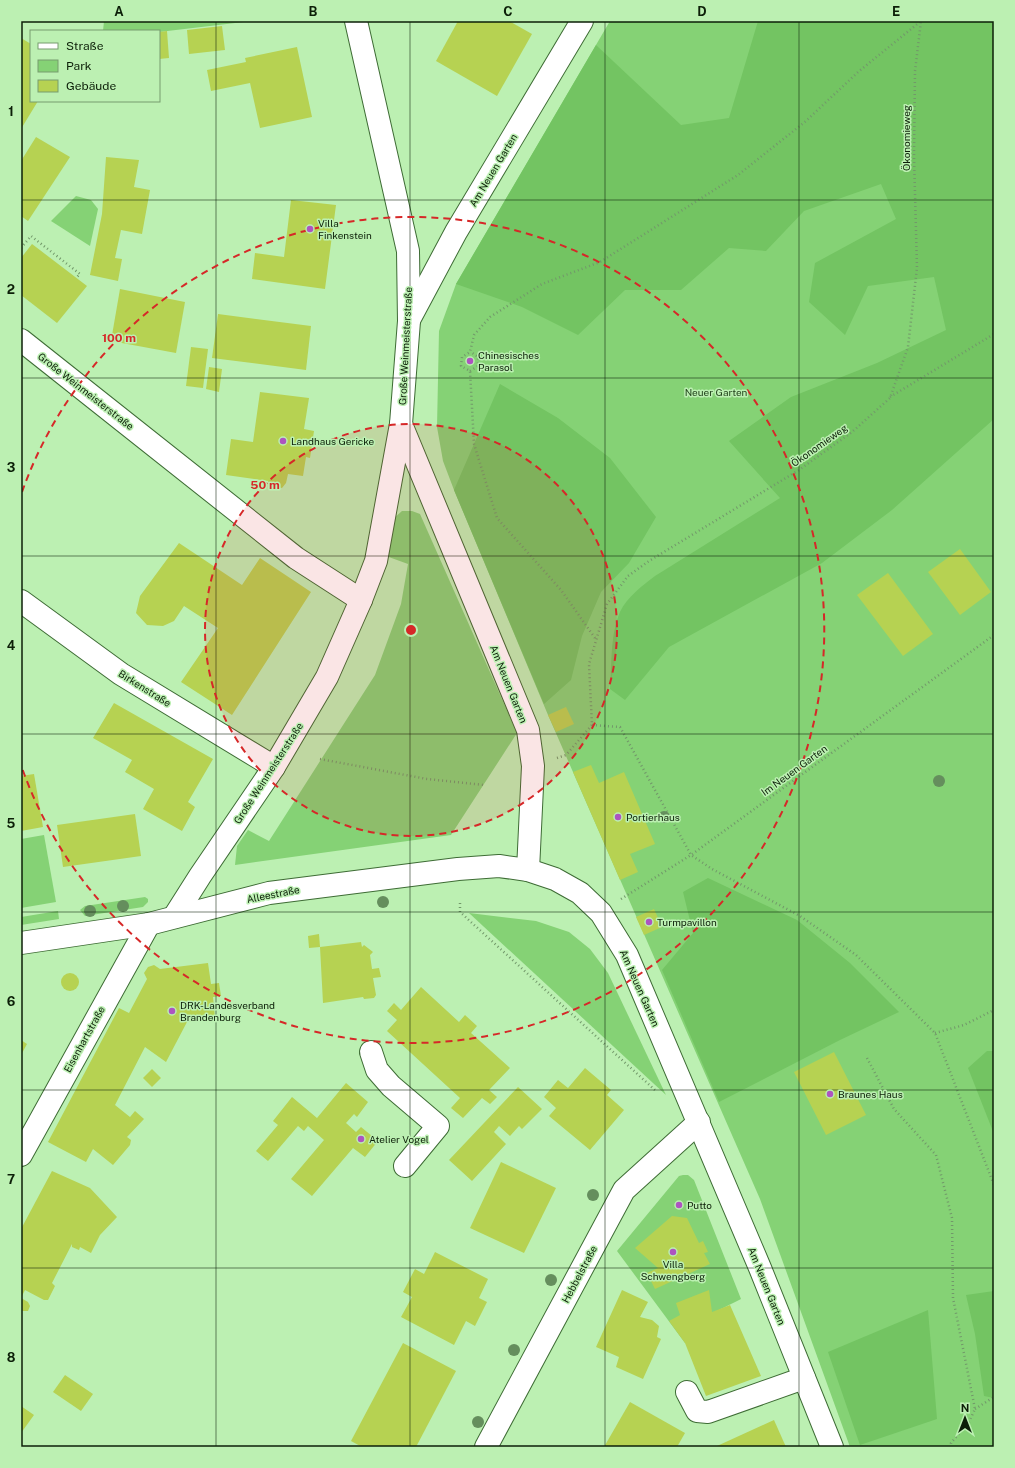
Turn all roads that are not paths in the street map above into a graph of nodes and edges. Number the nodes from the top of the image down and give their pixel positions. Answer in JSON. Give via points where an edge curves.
{"nodes":[{"id":1,"x":356,"y":21,"type":"edge"},
{"id":2,"x":582,"y":21,"type":"edge"},
{"id":3,"x":409,"y":321,"type":"junction"},
{"id":4,"x":21,"y":340,"type":"edge"},
{"id":5,"x":401,"y":424,"type":"junction"},
{"id":6,"x":362,"y":600,"type":"junction"},
{"id":7,"x":21,"y":601,"type":"edge"},
{"id":8,"x":274,"y":767,"type":"junction"},
{"id":9,"x":528,"y":870,"type":"junction"},
{"id":10,"x":174,"y":917,"type":"junction"},
{"id":11,"x":148,"y":924,"type":"junction"},
{"id":12,"x":21,"y":943,"type":"edge"},
{"id":13,"x":371,"y":1052,"type":"dead end"},
{"id":14,"x":699,"y":1122,"type":"junction"},
{"id":15,"x":21,"y":1155,"type":"edge"},
{"id":16,"x":405,"y":1166,"type":"dead end"},
{"id":17,"x":804,"y":1378,"type":"junction"},
{"id":18,"x":687,"y":1392,"type":"dead end"},
{"id":19,"x":486,"y":1447,"type":"edge"},
{"id":20,"x":832,"y":1447,"type":"edge"}],
"edges":[{"from":1,"to":3,"type":"street","name":"Große Weinmeisterstraße","via":[[408,250]]},
{"from":2,"to":3,"type":"street","name":"Am Neuen Garten","via":[[456,232]]},
{"from":3,"to":5,"type":"street","name":"Große Weinmeisterstraße"},
{"from":4,"to":6,"type":"street","name":"Große Weinmeisterstraße","via":[[296,558]]},
{"from":5,"to":6,"type":"street","name":"Große Weinmeisterstraße","via":[[376,561]]},
{"from":5,"to":9,"type":"street","name":"Am Neuen Garten","via":[[528,730],[533,766]]},
{"from":6,"to":8,"type":"street","name":"Große Weinmeisterstraße","via":[[327,677]]},
{"from":7,"to":8,"type":"street","name":"Birkenstraße","via":[[121,674]]},
{"from":8,"to":10,"type":"street","name":"Große Weinmeisterstraße"},
{"from":9,"to":10,"type":"street","name":"Alleestraße","via":[[499,866],[332,884],[269,893]]},
{"from":9,"to":14,"type":"street","name":"Am Neuen Garten","via":[[555,879],[580,893],[600,912],[627,955]]},
{"from":10,"to":11,"type":"street","name":"Alleestraße"},
{"from":11,"to":12,"type":"street","name":"Alleestraße"},
{"from":11,"to":15,"type":"street","name":"Eisenhartstraße"},
{"from":13,"to":16,"type":"street","via":[[377,1070],[391,1086],[438,1126]]},
{"from":14,"to":17,"type":"street","name":"Am Neuen Garten"},
{"from":14,"to":19,"type":"street","name":"Hebbelstraße","via":[[624,1190]]},
{"from":17,"to":18,"type":"street","via":[[708,1412],[698,1411]]},
{"from":17,"to":20,"type":"street","name":"Am Neuen Garten"}]}
